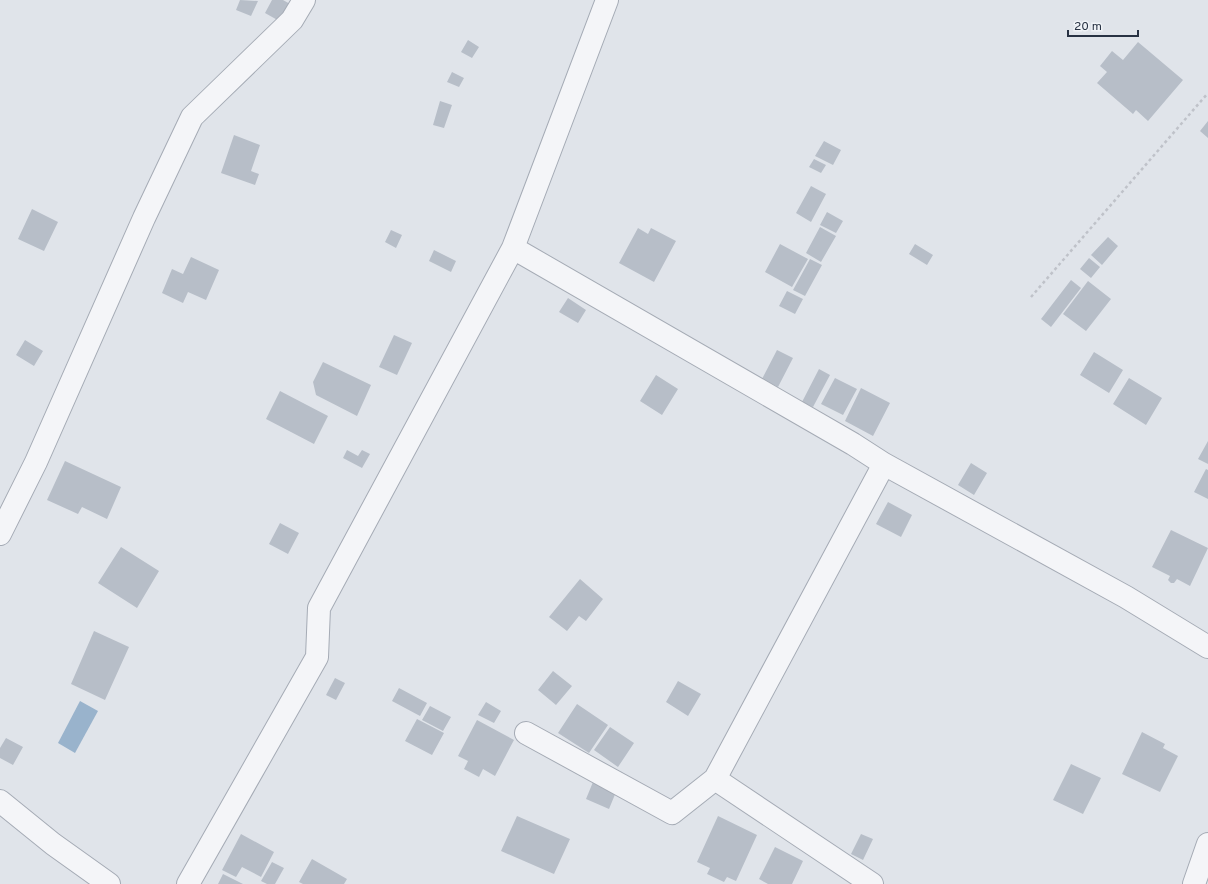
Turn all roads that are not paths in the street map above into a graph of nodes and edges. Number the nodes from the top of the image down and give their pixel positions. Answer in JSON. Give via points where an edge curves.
{"nodes":[{"id":1,"x":304,"y":0,"type":"edge"},
{"id":2,"x":608,"y":0,"type":"edge"},
{"id":3,"x":513,"y":248,"type":"junction"},
{"id":4,"x":884,"y":464,"type":"junction"},
{"id":5,"x":0,"y":534,"type":"edge"},
{"id":6,"x":1208,"y":647,"type":"edge"},
{"id":7,"x":526,"y":733,"type":"dead end"},
{"id":8,"x":715,"y":779,"type":"junction"},
{"id":9,"x":0,"y":801,"type":"edge"},
{"id":10,"x":1208,"y":844,"type":"edge"},
{"id":11,"x":109,"y":884,"type":"edge"},
{"id":12,"x":188,"y":884,"type":"edge"},
{"id":13,"x":872,"y":884,"type":"edge"},
{"id":14,"x":1194,"y":884,"type":"edge"}],
"edges":[{"from":1,"to":5,"type":"street","via":[[292,20],[192,117],[144,218],[36,462]]},
{"from":2,"to":3,"type":"street"},
{"from":3,"to":4,"type":"street"},
{"from":3,"to":12,"type":"street","via":[[319,608],[317,657]]},
{"from":4,"to":6,"type":"street","via":[[1126,597]]},
{"from":4,"to":8,"type":"street"},
{"from":7,"to":8,"type":"street","via":[[672,813]]},
{"from":8,"to":13,"type":"street"},
{"from":9,"to":11,"type":"street","via":[[53,844]]},
{"from":10,"to":14,"type":"street"}]}
